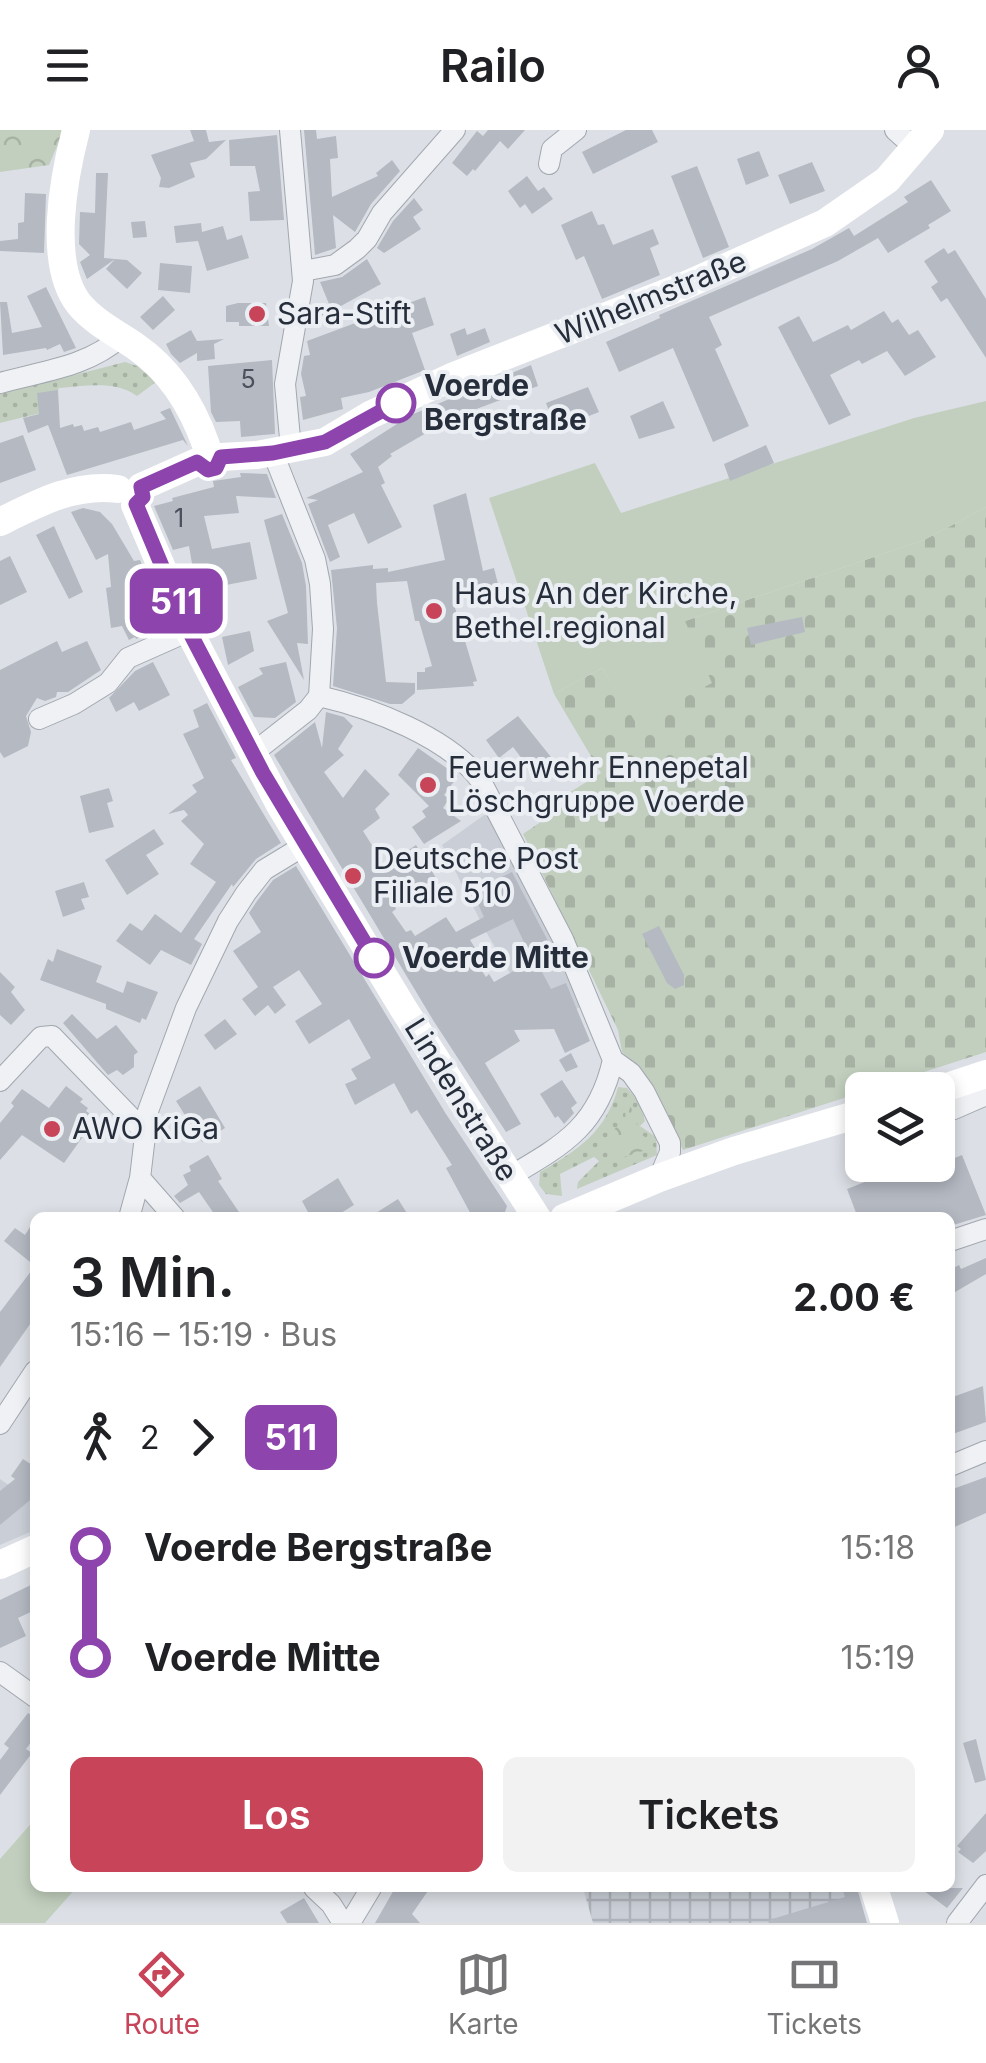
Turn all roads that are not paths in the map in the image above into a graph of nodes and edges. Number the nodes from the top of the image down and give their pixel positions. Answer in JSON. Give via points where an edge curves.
{"nodes":[{"id":1,"x":76,"y":130,"type":"edge"},
{"id":2,"x":290,"y":130,"type":"edge"},
{"id":3,"x":455,"y":130,"type":"edge"},
{"id":4,"x":576,"y":130,"type":"edge"},
{"id":5,"x":914,"y":136,"type":"edge"},
{"id":6,"x":549,"y":164,"type":"dead end"},
{"id":7,"x":303,"y":271,"type":"junction"},
{"id":8,"x":121,"y":337,"type":"junction"},
{"id":9,"x":0,"y":383,"type":"edge"},
{"id":10,"x":282,"y":451,"type":"junction"},
{"id":11,"x":208,"y":455,"type":"junction"},
{"id":12,"x":132,"y":494,"type":"junction"},
{"id":13,"x":0,"y":522,"type":"edge"},
{"id":14,"x":189,"y":631,"type":"junction"},
{"id":15,"x":319,"y":696,"type":"junction"},
{"id":16,"x":38,"y":720,"type":"dead end"},
{"id":17,"x":253,"y":753,"type":"junction"},
{"id":18,"x":305,"y":845,"type":"junction"},
{"id":19,"x":613,"y":1060,"type":"junction"},
{"id":20,"x":986,"y":1074,"type":"edge"},
{"id":21,"x":0,"y":1081,"type":"edge"},
{"id":22,"x":955,"y":1093,"type":"edge"},
{"id":23,"x":986,"y":1095,"type":"edge"},
{"id":24,"x":955,"y":1098,"type":"edge"},
{"id":25,"x":845,"y":1118,"type":"edge"},
{"id":26,"x":143,"y":1130,"type":"junction"},
{"id":27,"x":509,"y":1177,"type":"junction"},
{"id":28,"x":140,"y":1178,"type":"junction"},
{"id":29,"x":659,"y":1178,"type":"junction"},
{"id":30,"x":131,"y":1212,"type":"edge"},
{"id":31,"x":170,"y":1212,"type":"edge"},
{"id":32,"x":533,"y":1212,"type":"edge"},
{"id":33,"x":578,"y":1212,"type":"edge"},
{"id":34,"x":986,"y":1229,"type":"edge"},
{"id":35,"x":955,"y":1239,"type":"edge"},
{"id":36,"x":30,"y":1379,"type":"edge"},
{"id":37,"x":0,"y":1424,"type":"edge"},
{"id":38,"x":986,"y":1451,"type":"edge"},
{"id":39,"x":955,"y":1464,"type":"edge"},
{"id":40,"x":30,"y":1551,"type":"edge"},
{"id":41,"x":0,"y":1565,"type":"edge"},
{"id":42,"x":0,"y":1672,"type":"edge"},
{"id":43,"x":30,"y":1693,"type":"edge"},
{"id":44,"x":986,"y":1885,"type":"edge"},
{"id":45,"x":318,"y":1892,"type":"edge"},
{"id":46,"x":368,"y":1892,"type":"edge"},
{"id":47,"x":875,"y":1892,"type":"edge"},
{"id":48,"x":347,"y":1923,"type":"edge"},
{"id":49,"x":886,"y":1923,"type":"edge"},
{"id":50,"x":957,"y":1923,"type":"edge"}],
"edges":[{"from":1,"to":8,"type":"street","via":[[64,200],[64,272],[78,302]]},
{"from":2,"to":7,"type":"street"},
{"from":3,"to":7,"type":"street","via":[[358,249],[335,265]]},
{"from":4,"to":6,"type":"street","via":[[552,148]]},
{"from":5,"to":10,"type":"street","name":"Wilhelmstraße","via":[[888,180],[825,223],[454,376],[325,442]]},
{"from":7,"to":10,"type":"street"},
{"from":8,"to":9,"type":"street","via":[[79,363]]},
{"from":8,"to":11,"type":"street","via":[[180,390]]},
{"from":10,"to":11,"type":"street","name":"Wilhelmstraße"},
{"from":10,"to":15,"type":"street","via":[[320,584]]},
{"from":11,"to":12,"type":"street","name":"Wilhelmstraße"},
{"from":12,"to":13,"type":"street","via":[[84,487]]},
{"from":12,"to":14,"type":"street","name":"Lindenstraße"},
{"from":14,"to":16,"type":"street","via":[[128,658],[108,683]]},
{"from":14,"to":17,"type":"street","name":"Lindenstraße"},
{"from":15,"to":17,"type":"street"},
{"from":15,"to":19,"type":"street","via":[[425,736],[472,768],[563,940]]},
{"from":17,"to":18,"type":"street","name":"Lindenstraße"},
{"from":18,"to":26,"type":"street","via":[[264,870],[228,921],[186,1008]]},
{"from":18,"to":27,"type":"street","name":"Lindenstraße"},
{"from":19,"to":27,"type":"street","via":[[607,1088],[588,1120]]},
{"from":19,"to":29,"type":"street","via":[[644,1091],[670,1143]]},
{"from":20,"to":22,"type":"street"},
{"from":21,"to":26,"type":"street","via":[[41,1037],[52,1036]]},
{"from":23,"to":24,"type":"street"},
{"from":25,"to":29,"type":"street"},
{"from":26,"to":28,"type":"street"},
{"from":27,"to":32,"type":"street","name":"Lindenstraße"},
{"from":28,"to":30,"type":"street"},
{"from":28,"to":31,"type":"street"},
{"from":29,"to":33,"type":"street"},
{"from":34,"to":35,"type":"street"},
{"from":36,"to":37,"type":"street"},
{"from":38,"to":39,"type":"street"},
{"from":40,"to":41,"type":"street"},
{"from":42,"to":43,"type":"street"},
{"from":44,"to":50,"type":"street"},
{"from":45,"to":48,"type":"street"},
{"from":46,"to":48,"type":"street"},
{"from":47,"to":49,"type":"street"}]}
